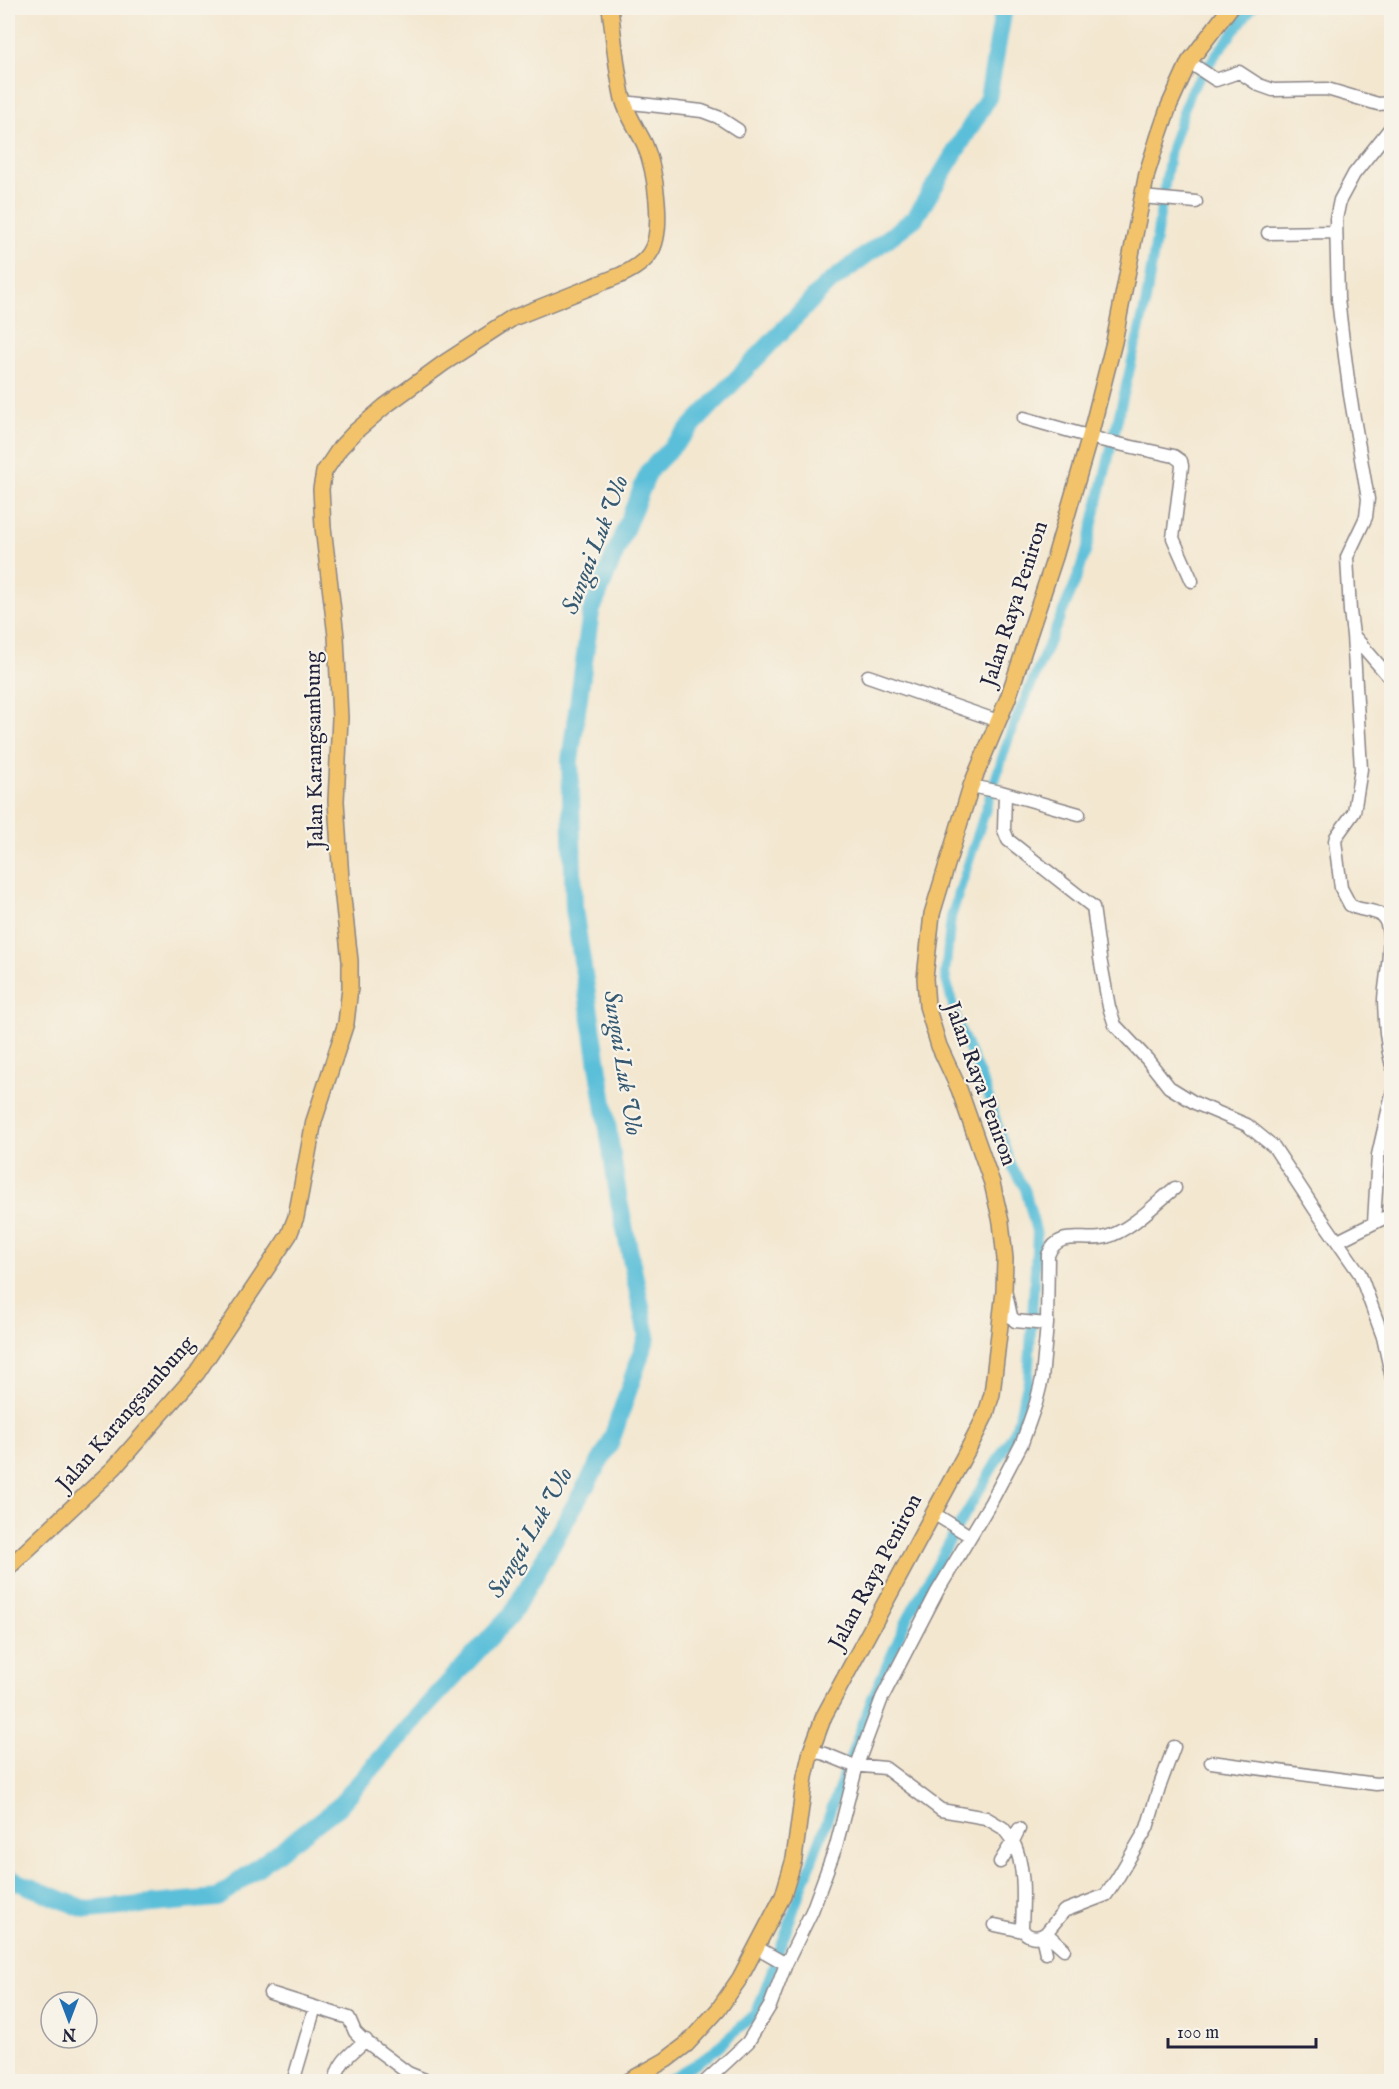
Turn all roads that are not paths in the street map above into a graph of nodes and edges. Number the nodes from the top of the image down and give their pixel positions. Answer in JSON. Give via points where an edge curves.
{"nodes":[{"id":1,"x":610,"y":8,"type":"edge"},
{"id":2,"x":1230,"y":8,"type":"edge"},
{"id":3,"x":1189,"y":62,"type":"junction"},
{"id":4,"x":623,"y":102,"type":"junction"},
{"id":5,"x":1392,"y":103,"type":"edge"},
{"id":6,"x":1392,"y":126,"type":"edge"},
{"id":7,"x":738,"y":130,"type":"dead end"},
{"id":8,"x":1148,"y":197,"type":"junction"},
{"id":9,"x":1196,"y":202,"type":"dead end"},
{"id":10,"x":1336,"y":232,"type":"junction"},
{"id":11,"x":1268,"y":233,"type":"dead end"},
{"id":12,"x":1024,"y":418,"type":"dead end"},
{"id":13,"x":1097,"y":438,"type":"junction"},
{"id":14,"x":1192,"y":581,"type":"dead end"},
{"id":15,"x":1353,"y":635,"type":"junction"},
{"id":16,"x":868,"y":676,"type":"dead end"},
{"id":17,"x":1392,"y":684,"type":"edge"},
{"id":18,"x":998,"y":721,"type":"junction"},
{"id":19,"x":979,"y":788,"type":"junction"},
{"id":20,"x":1003,"y":793,"type":"junction"},
{"id":21,"x":1079,"y":814,"type":"dead end"},
{"id":22,"x":1392,"y":1066,"type":"edge"},
{"id":23,"x":1392,"y":1094,"type":"edge"},
{"id":24,"x":1175,"y":1188,"type":"dead end"},
{"id":25,"x":1392,"y":1214,"type":"edge"},
{"id":26,"x":1374,"y":1223,"type":"junction"},
{"id":27,"x":1338,"y":1241,"type":"junction"},
{"id":28,"x":1004,"y":1291,"type":"junction"},
{"id":29,"x":1043,"y":1324,"type":"junction"},
{"id":30,"x":1392,"y":1378,"type":"edge"},
{"id":31,"x":939,"y":1517,"type":"junction"},
{"id":32,"x":967,"y":1534,"type":"junction"},
{"id":33,"x":8,"y":1568,"type":"edge"},
{"id":34,"x":1174,"y":1747,"type":"dead end"},
{"id":35,"x":811,"y":1751,"type":"junction"},
{"id":36,"x":1211,"y":1762,"type":"dead end"},
{"id":37,"x":854,"y":1765,"type":"junction"},
{"id":38,"x":1389,"y":1784,"type":"edge"},
{"id":39,"x":1019,"y":1829,"type":"dead end"},
{"id":40,"x":1013,"y":1841,"type":"junction"},
{"id":41,"x":1000,"y":1862,"type":"dead end"},
{"id":42,"x":995,"y":1925,"type":"dead end"},
{"id":43,"x":1023,"y":1931,"type":"junction"},
{"id":44,"x":1044,"y":1934,"type":"junction"},
{"id":45,"x":759,"y":1949,"type":"junction"},
{"id":46,"x":1064,"y":1949,"type":"dead end"},
{"id":47,"x":1046,"y":1953,"type":"dead end"},
{"id":48,"x":784,"y":1962,"type":"junction"},
{"id":49,"x":270,"y":1993,"type":"dead end"},
{"id":50,"x":315,"y":2007,"type":"junction"},
{"id":51,"x":366,"y":2040,"type":"junction"},
{"id":52,"x":293,"y":2082,"type":"edge"},
{"id":53,"x":336,"y":2082,"type":"edge"},
{"id":54,"x":430,"y":2082,"type":"edge"},
{"id":55,"x":627,"y":2082,"type":"edge"},
{"id":56,"x":705,"y":2082,"type":"edge"}],
"edges":[{"from":1,"to":4,"type":"main road","name":"Jalan Karangsambung"},
{"from":2,"to":3,"type":"main road","name":"Jalan Raya Peniron"},
{"from":3,"to":5,"type":"street","via":[[1218,80],[1239,72],[1273,90],[1330,89],[1378,104]]},
{"from":3,"to":8,"type":"main road","name":"Jalan Raya Peniron","via":[[1169,106],[1147,173]]},
{"from":4,"to":7,"type":"street","via":[[702,111]]},
{"from":4,"to":33,"type":"main road","name":"Jalan Karangsambung","via":[[646,147],[652,170],[657,220],[650,253],[621,275],[513,318],[444,363],[356,431],[324,472],[322,517],[336,636],[340,718],[336,801],[350,988],[346,1023],[314,1121],[297,1217],[290,1235],[197,1373],[114,1468]]},
{"from":6,"to":10,"type":"street","via":[[1354,174],[1338,210]]},
{"from":8,"to":9,"type":"street"},
{"from":8,"to":13,"type":"main road","name":"Jalan Raya Peniron","via":[[1114,342]]},
{"from":10,"to":11,"type":"street"},
{"from":10,"to":15,"type":"street","via":[[1342,341],[1368,499],[1366,517],[1347,557]]},
{"from":12,"to":13,"type":"street"},
{"from":13,"to":14,"type":"street","via":[[1181,461],[1173,538]]},
{"from":13,"to":18,"type":"main road","name":"Jalan Raya Peniron"},
{"from":15,"to":17,"type":"street"},
{"from":15,"to":22,"type":"street","via":[[1360,783],[1354,812],[1335,841],[1341,888],[1350,905],[1380,915],[1388,933],[1385,1033]]},
{"from":16,"to":18,"type":"street"},
{"from":18,"to":19,"type":"main road","name":"Jalan Raya Peniron"},
{"from":19,"to":20,"type":"street"},
{"from":19,"to":28,"type":"main road","name":"Jalan Raya Peniron","via":[[932,914],[925,978],[927,1006],[939,1046],[959,1089],[992,1183],[1005,1259]]},
{"from":20,"to":21,"type":"street"},
{"from":20,"to":27,"type":"street","via":[[1008,840],[1093,907],[1109,1007],[1118,1029],[1168,1087],[1194,1103],[1247,1125],[1274,1147]]},
{"from":23,"to":26,"type":"street","via":[[1378,1155]]},
{"from":24,"to":29,"type":"street","via":[[1120,1233],[1099,1239],[1056,1242],[1048,1255]]},
{"from":25,"to":26,"type":"street"},
{"from":26,"to":27,"type":"street"},
{"from":27,"to":30,"type":"street","via":[[1360,1274],[1383,1337]]},
{"from":28,"to":29,"type":"street","via":[[1015,1322]]},
{"from":28,"to":31,"type":"main road","name":"Jalan Raya Peniron","via":[[989,1404]]},
{"from":29,"to":32,"type":"street","via":[[1042,1379],[1022,1443],[991,1502]]},
{"from":31,"to":32,"type":"street"},
{"from":31,"to":35,"type":"main road","name":"Jalan Raya Peniron","via":[[824,1716]]},
{"from":32,"to":37,"type":"street","via":[[882,1698]]},
{"from":34,"to":44,"type":"street","via":[[1147,1828],[1118,1879],[1106,1895],[1064,1911]]},
{"from":35,"to":37,"type":"street"},
{"from":35,"to":45,"type":"main road","name":"Jalan Raya Peniron","via":[[794,1859],[783,1896]]},
{"from":36,"to":38,"type":"street"},
{"from":37,"to":40,"type":"street","via":[[885,1768],[941,1810],[986,1818],[1003,1828]]},
{"from":37,"to":48,"type":"street","via":[[836,1846],[812,1911]]},
{"from":39,"to":40,"type":"street"},
{"from":40,"to":41,"type":"street"},
{"from":40,"to":43,"type":"street","via":[[1022,1868]]},
{"from":42,"to":43,"type":"street"},
{"from":43,"to":44,"type":"street","via":[[1031,1937]]},
{"from":44,"to":46,"type":"street"},
{"from":44,"to":47,"type":"street"},
{"from":45,"to":48,"type":"street"},
{"from":45,"to":55,"type":"main road","name":"Jalan Raya Peniron","via":[[718,2010],[687,2043]]},
{"from":48,"to":56,"type":"street","via":[[770,2006],[750,2040]]},
{"from":49,"to":50,"type":"street"},
{"from":50,"to":51,"type":"street","via":[[349,2018],[355,2032]]},
{"from":50,"to":52,"type":"street"},
{"from":51,"to":53,"type":"street","via":[[337,2070]]},
{"from":51,"to":54,"type":"street","via":[[408,2073]]}]}
